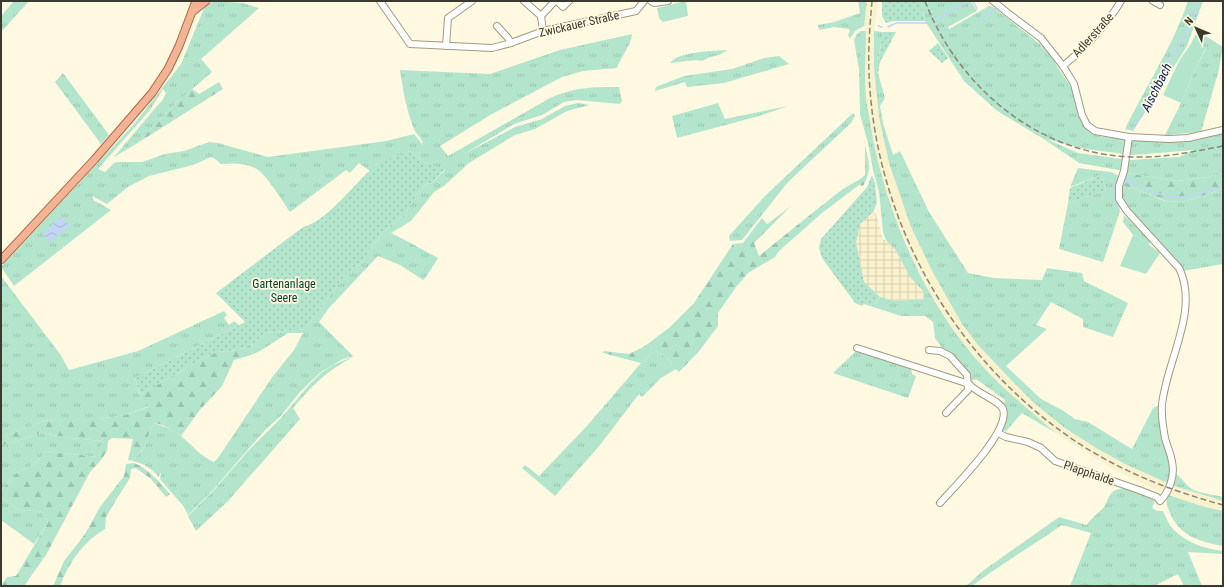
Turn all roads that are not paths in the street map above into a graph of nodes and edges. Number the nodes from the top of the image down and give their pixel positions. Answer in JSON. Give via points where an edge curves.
{"nodes":[{"id":1,"x":196,"y":1,"type":"edge"},
{"id":2,"x":206,"y":1,"type":"edge"},
{"id":3,"x":380,"y":1,"type":"edge"},
{"id":4,"x":472,"y":1,"type":"edge"},
{"id":5,"x":524,"y":1,"type":"edge"},
{"id":6,"x":556,"y":1,"type":"edge"},
{"id":7,"x":569,"y":1,"type":"edge"},
{"id":8,"x":644,"y":1,"type":"edge"},
{"id":9,"x":651,"y":1,"type":"edge"},
{"id":10,"x":668,"y":1,"type":"edge"},
{"id":11,"x":993,"y":1,"type":"edge"},
{"id":12,"x":1121,"y":1,"type":"edge"},
{"id":13,"x":1153,"y":1,"type":"edge"},
{"id":14,"x":1160,"y":5,"type":"dead end"},
{"id":15,"x":192,"y":12,"type":"junction"},
{"id":16,"x":541,"y":16,"type":"junction"},
{"id":17,"x":497,"y":26,"type":"dead end"},
{"id":18,"x":543,"y":31,"type":"junction"},
{"id":19,"x":511,"y":43,"type":"junction"},
{"id":20,"x":446,"y":46,"type":"junction"},
{"id":21,"x":1063,"y":66,"type":"junction"},
{"id":22,"x":1223,"y":130,"type":"edge"},
{"id":23,"x":1129,"y":137,"type":"junction"},
{"id":24,"x":1,"y":260,"type":"edge"},
{"id":25,"x":857,"y":348,"type":"dead end"},
{"id":26,"x":929,"y":350,"type":"dead end"},
{"id":27,"x":968,"y":384,"type":"junction"},
{"id":28,"x":946,"y":413,"type":"dead end"},
{"id":29,"x":998,"y":433,"type":"junction"},
{"id":30,"x":940,"y":503,"type":"dead end"}],
"edges":[{"from":1,"to":15,"type":"main road"},
{"from":2,"to":15,"type":"main road"},
{"from":3,"to":20,"type":"street","name":"Zwickauer Straße","via":[[410,44]]},
{"from":4,"to":20,"type":"street","via":[[448,18]]},
{"from":5,"to":16,"type":"street"},
{"from":6,"to":7,"type":"street","via":[[563,7]]},
{"from":6,"to":16,"type":"street"},
{"from":8,"to":18,"type":"street","name":"Zwickauer Straße","via":[[636,11]]},
{"from":9,"to":10,"type":"street"},
{"from":11,"to":21,"type":"street","via":[[1041,38]]},
{"from":12,"to":21,"type":"street","name":"Adlerstraße","via":[[1105,25]]},
{"from":13,"to":14,"type":"street"},
{"from":15,"to":24,"type":"main road","via":[[174,57],[152,93]]},
{"from":16,"to":18,"type":"street"},
{"from":17,"to":19,"type":"street"},
{"from":18,"to":19,"type":"street","name":"Zwickauer Straße"},
{"from":19,"to":20,"type":"street","name":"Zwickauer Straße","via":[[492,48]]},
{"from":21,"to":23,"type":"street","via":[[1074,84],[1087,125],[1095,131]]},
{"from":22,"to":23,"type":"street","via":[[1188,138]]},
{"from":23,"to":29,"type":"street","name":"Plapphalde","via":[[1124,171],[1118,186],[1119,199],[1179,268],[1186,291],[1183,317],[1162,403],[1162,421],[1173,470],[1165,496],[1160,501],[1157,497],[1139,490],[1056,461],[1041,448]]},
{"from":25,"to":27,"type":"street"},
{"from":26,"to":27,"type":"street","via":[[940,351],[950,356],[967,375]]},
{"from":27,"to":28,"type":"street","via":[[968,390]]},
{"from":27,"to":29,"type":"street","via":[[973,390],[1002,408],[1003,420]]},
{"from":29,"to":30,"type":"street"}]}
